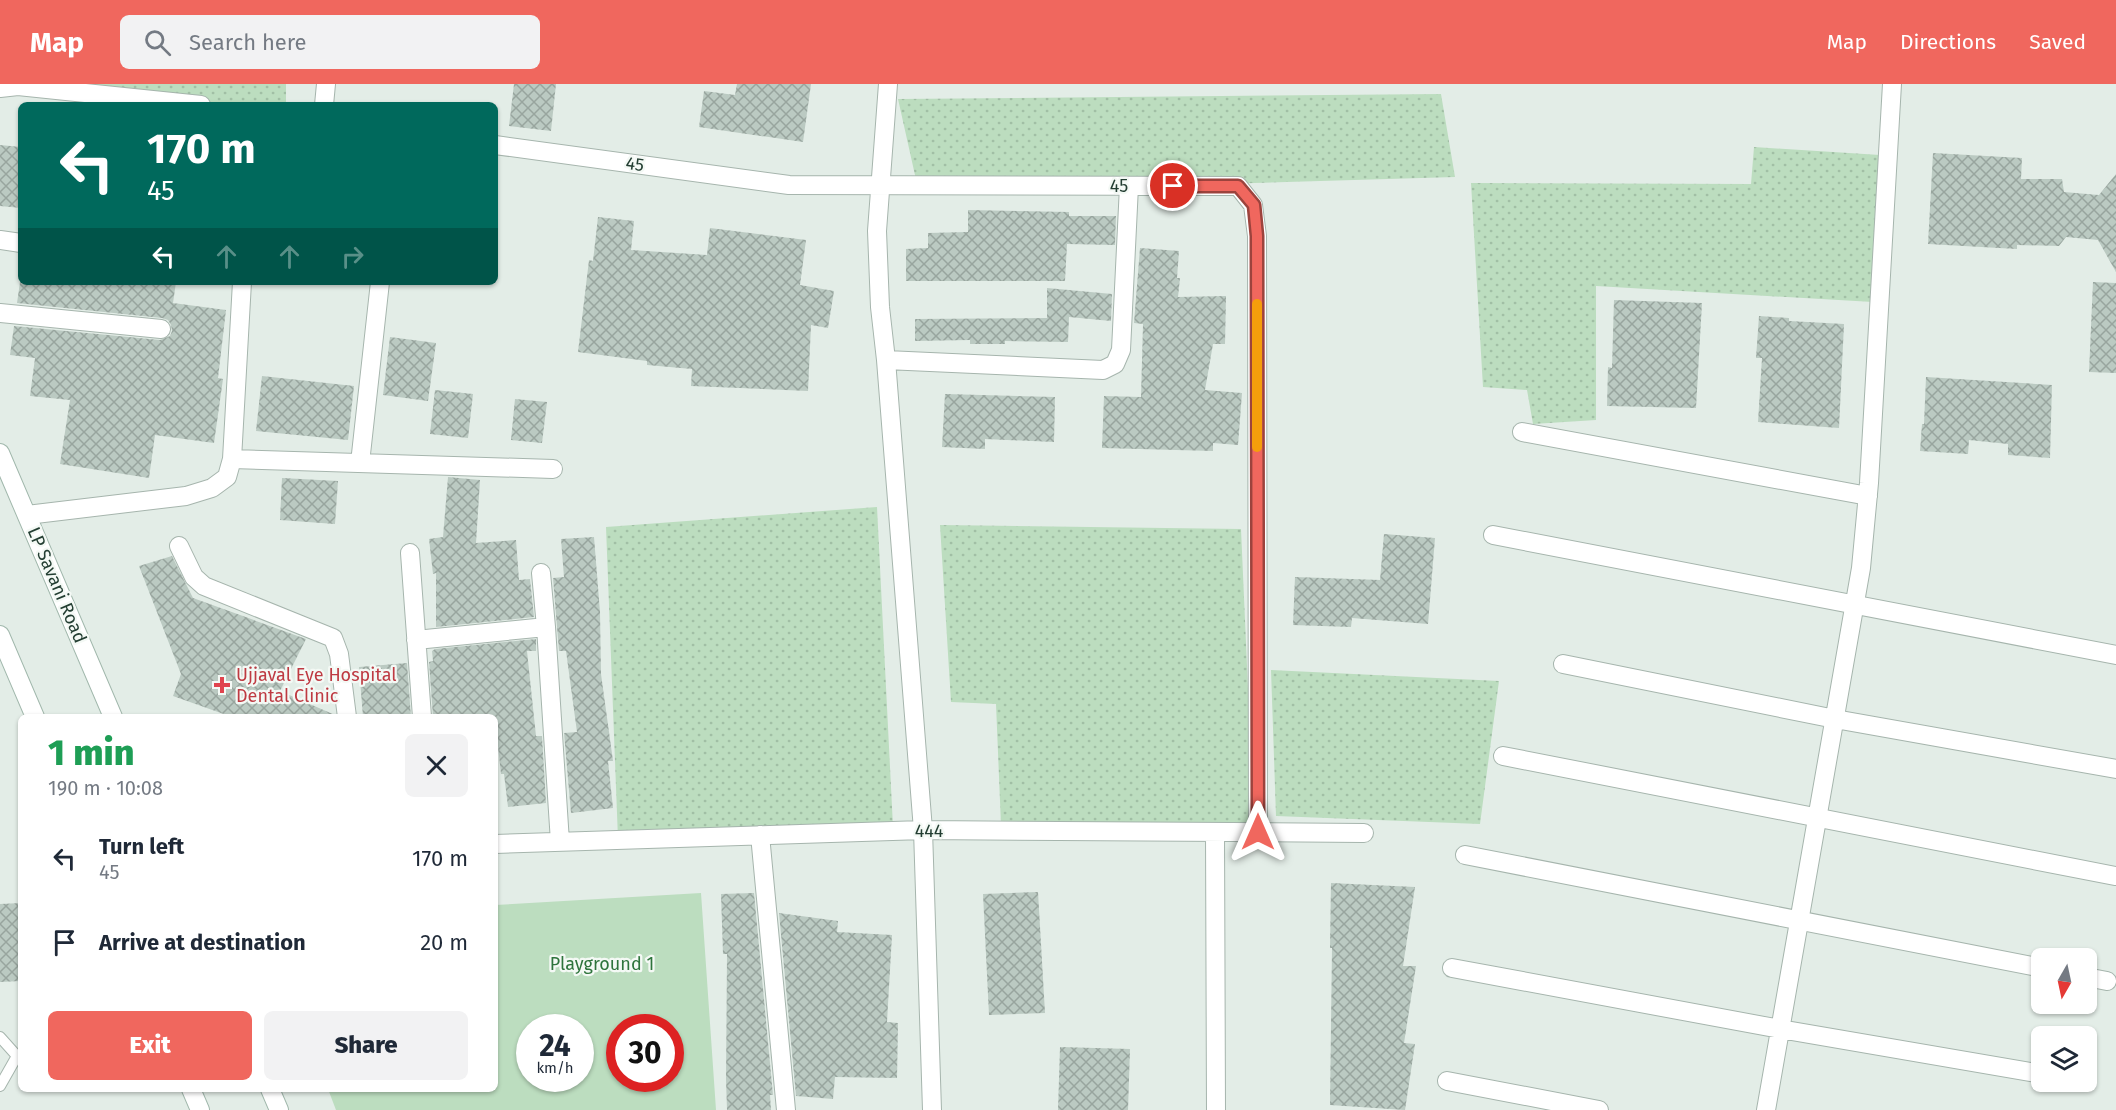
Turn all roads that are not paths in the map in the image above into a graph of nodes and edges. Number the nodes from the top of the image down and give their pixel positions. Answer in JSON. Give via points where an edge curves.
{"nodes":[{"id":1,"x":326,"y":84,"type":"edge"},
{"id":2,"x":888,"y":84,"type":"edge"},
{"id":3,"x":1892,"y":84,"type":"edge"},
{"id":4,"x":0,"y":88,"type":"edge"},
{"id":5,"x":173,"y":102,"type":"edge"},
{"id":6,"x":324,"y":102,"type":"edge"},
{"id":7,"x":498,"y":145,"type":"edge"},
{"id":8,"x":1129,"y":186,"type":"junction"},
{"id":9,"x":880,"y":187,"type":"junction"},
{"id":10,"x":0,"y":240,"type":"edge"},
{"id":11,"x":18,"y":243,"type":"edge"},
{"id":12,"x":242,"y":285,"type":"edge"},
{"id":13,"x":380,"y":285,"type":"edge"},
{"id":14,"x":0,"y":313,"type":"edge"},
{"id":15,"x":162,"y":330,"type":"dead end"},
{"id":16,"x":886,"y":360,"type":"junction"},
{"id":17,"x":1522,"y":432,"type":"dead end"},
{"id":18,"x":0,"y":453,"type":"edge"},
{"id":19,"x":231,"y":459,"type":"junction"},
{"id":20,"x":360,"y":463,"type":"junction"},
{"id":21,"x":553,"y":469,"type":"dead end"},
{"id":22,"x":1868,"y":496,"type":"junction"},
{"id":23,"x":27,"y":514,"type":"junction"},
{"id":24,"x":1493,"y":535,"type":"dead end"},
{"id":25,"x":179,"y":546,"type":"dead end"},
{"id":26,"x":410,"y":553,"type":"dead end"},
{"id":27,"x":541,"y":573,"type":"dead end"},
{"id":28,"x":1855,"y":604,"type":"junction"},
{"id":29,"x":546,"y":627,"type":"junction"},
{"id":30,"x":0,"y":635,"type":"edge"},
{"id":31,"x":416,"y":640,"type":"junction"},
{"id":32,"x":2116,"y":655,"type":"edge"},
{"id":33,"x":1563,"y":664,"type":"dead end"},
{"id":34,"x":33,"y":714,"type":"edge"},
{"id":35,"x":112,"y":714,"type":"edge"},
{"id":36,"x":347,"y":714,"type":"edge"},
{"id":37,"x":422,"y":714,"type":"edge"},
{"id":38,"x":1835,"y":719,"type":"junction"},
{"id":39,"x":1503,"y":756,"type":"dead end"},
{"id":40,"x":2116,"y":769,"type":"edge"},
{"id":41,"x":1818,"y":817,"type":"junction"},
{"id":42,"x":923,"y":830,"type":"junction"},
{"id":43,"x":1215,"y":832,"type":"junction"},
{"id":44,"x":1258,"y":832,"type":"junction"},
{"id":45,"x":1364,"y":833,"type":"dead end"},
{"id":46,"x":760,"y":835,"type":"junction"},
{"id":47,"x":560,"y":842,"type":"junction"},
{"id":48,"x":498,"y":844,"type":"edge"},
{"id":49,"x":1465,"y":855,"type":"dead end"},
{"id":50,"x":2115,"y":876,"type":"edge"},
{"id":51,"x":1799,"y":921,"type":"junction"},
{"id":52,"x":2031,"y":966,"type":"edge"},
{"id":53,"x":1452,"y":968,"type":"dead end"},
{"id":54,"x":2097,"y":979,"type":"edge"},
{"id":55,"x":2107,"y":981,"type":"dead end"},
{"id":56,"x":1780,"y":1029,"type":"junction"},
{"id":57,"x":0,"y":1037,"type":"edge"},
{"id":58,"x":18,"y":1054,"type":"edge"},
{"id":59,"x":18,"y":1057,"type":"edge"},
{"id":60,"x":2031,"y":1072,"type":"edge"},
{"id":61,"x":1447,"y":1081,"type":"dead end"},
{"id":62,"x":0,"y":1086,"type":"edge"},
{"id":63,"x":192,"y":1092,"type":"edge"},
{"id":64,"x":271,"y":1092,"type":"edge"},
{"id":65,"x":200,"y":1110,"type":"edge"},
{"id":66,"x":279,"y":1110,"type":"edge"},
{"id":67,"x":786,"y":1110,"type":"edge"},
{"id":68,"x":932,"y":1110,"type":"edge"},
{"id":69,"x":1216,"y":1110,"type":"edge"},
{"id":70,"x":1599,"y":1110,"type":"edge"},
{"id":71,"x":1766,"y":1110,"type":"edge"}],
"edges":[{"from":1,"to":6,"type":"street"},
{"from":2,"to":9,"type":"street"},
{"from":3,"to":22,"type":"street"},
{"from":4,"to":5,"type":"street","via":[[18,86]]},
{"from":7,"to":9,"type":"street","name":"45","via":[[789,185]]},
{"from":8,"to":9,"type":"street","name":"45"},
{"from":8,"to":16,"type":"street","via":[[1121,350],[1115,364],[1103,370]]},
{"from":8,"to":44,"type":"street","name":"45","via":[[1238,186],[1254,205]]},
{"from":9,"to":16,"type":"street","via":[[880,307]]},
{"from":10,"to":11,"type":"street"},
{"from":12,"to":19,"type":"street"},
{"from":13,"to":20,"type":"street"},
{"from":14,"to":15,"type":"street"},
{"from":16,"to":42,"type":"street"},
{"from":17,"to":22,"type":"street"},
{"from":18,"to":23,"type":"street","name":"LP Savani Road"},
{"from":19,"to":20,"type":"street"},
{"from":19,"to":23,"type":"street","via":[[227,477],[212,488],[186,496]]},
{"from":20,"to":21,"type":"street"},
{"from":22,"to":28,"type":"street"},
{"from":23,"to":35,"type":"street","name":"LP Savani Road"},
{"from":24,"to":28,"type":"street"},
{"from":25,"to":36,"type":"street","via":[[194,576],[204,586],[333,638],[339,654]]},
{"from":26,"to":31,"type":"street"},
{"from":27,"to":29,"type":"street"},
{"from":28,"to":32,"type":"street"},
{"from":28,"to":38,"type":"street"},
{"from":29,"to":31,"type":"street"},
{"from":29,"to":47,"type":"street"},
{"from":30,"to":34,"type":"street"},
{"from":31,"to":37,"type":"street"},
{"from":33,"to":38,"type":"street"},
{"from":38,"to":40,"type":"street"},
{"from":38,"to":41,"type":"street"},
{"from":39,"to":41,"type":"street"},
{"from":41,"to":50,"type":"street"},
{"from":41,"to":51,"type":"street"},
{"from":42,"to":43,"type":"street","name":"444"},
{"from":42,"to":46,"type":"street","name":"444"},
{"from":42,"to":68,"type":"street"},
{"from":43,"to":44,"type":"street","name":"444"},
{"from":43,"to":69,"type":"street"},
{"from":44,"to":45,"type":"street","name":"444"},
{"from":46,"to":47,"type":"street","name":"444"},
{"from":46,"to":67,"type":"street"},
{"from":47,"to":48,"type":"street","name":"444"},
{"from":49,"to":51,"type":"street"},
{"from":51,"to":52,"type":"street"},
{"from":51,"to":56,"type":"street"},
{"from":53,"to":56,"type":"street"},
{"from":54,"to":55,"type":"street"},
{"from":56,"to":60,"type":"street"},
{"from":56,"to":71,"type":"street"},
{"from":57,"to":58,"type":"lane"},
{"from":59,"to":62,"type":"lane"},
{"from":61,"to":70,"type":"street"},
{"from":63,"to":65,"type":"street"},
{"from":64,"to":66,"type":"street"}]}
